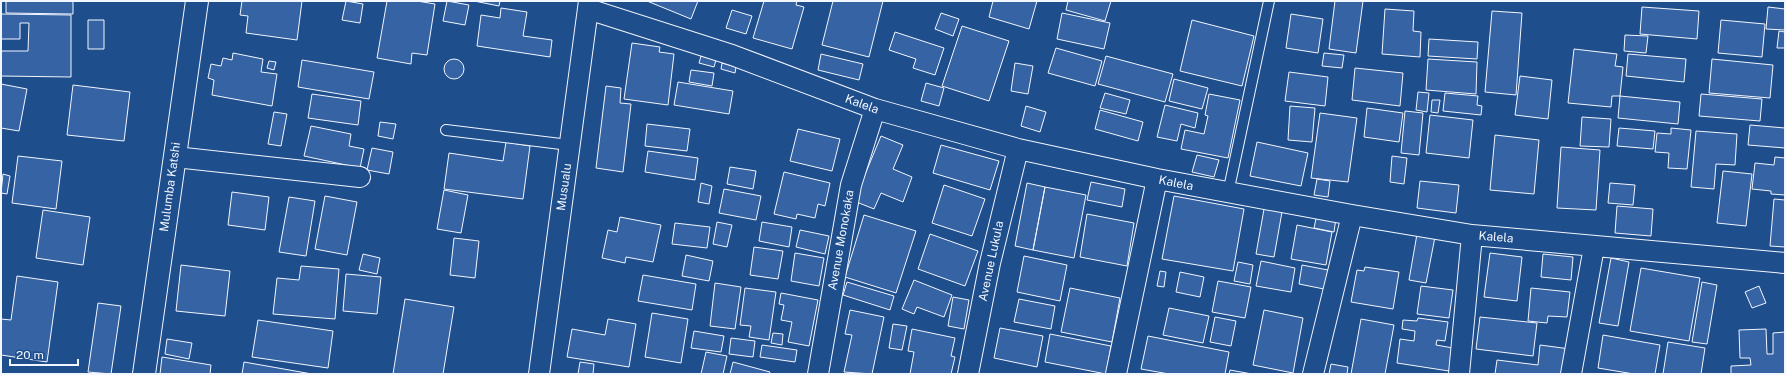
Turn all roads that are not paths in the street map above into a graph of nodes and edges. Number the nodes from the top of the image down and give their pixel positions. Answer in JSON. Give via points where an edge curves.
{"nodes":[{"id":1,"x":197,"y":1,"type":"edge"},
{"id":2,"x":1269,"y":1,"type":"edge"},
{"id":3,"x":588,"y":5,"type":"edge"},
{"id":4,"x":875,"y":109,"type":"junction"},
{"id":5,"x":446,"y":130,"type":"dead end"},
{"id":6,"x":569,"y":145,"type":"junction"},
{"id":7,"x":1018,"y":149,"type":"junction"},
{"id":8,"x":175,"y":157,"type":"junction"},
{"id":9,"x":360,"y":177,"type":"dead end"},
{"id":10,"x":1157,"y":179,"type":"junction"},
{"id":11,"x":1228,"y":193,"type":"junction"},
{"id":12,"x":1352,"y":216,"type":"junction"},
{"id":13,"x":1472,"y":235,"type":"junction"},
{"id":14,"x":1594,"y":247,"type":"junction"},
{"id":15,"x":1785,"y":263,"type":"edge"},
{"id":16,"x":144,"y":374,"type":"edge"},
{"id":17,"x":539,"y":374,"type":"edge"},
{"id":18,"x":818,"y":374,"type":"edge"},
{"id":19,"x":968,"y":374,"type":"edge"},
{"id":20,"x":1116,"y":374,"type":"edge"},
{"id":21,"x":1312,"y":374,"type":"edge"},
{"id":22,"x":1459,"y":374,"type":"edge"},
{"id":23,"x":1571,"y":374,"type":"edge"}],
"edges":[{"from":1,"to":8,"type":"street","name":"Mulumba Katshi"},
{"from":2,"to":11,"type":"lane"},
{"from":3,"to":4,"type":"street","name":"Kalela","via":[[732,55]]},
{"from":3,"to":6,"type":"street","name":"Musualu"},
{"from":4,"to":7,"type":"street","name":"Kalela"},
{"from":4,"to":18,"type":"street","name":"Avenue Monokaka","via":[[851,185]]},
{"from":5,"to":6,"type":"lane"},
{"from":6,"to":17,"type":"street","name":"Musualu"},
{"from":7,"to":10,"type":"street","name":"Kalela"},
{"from":7,"to":19,"type":"street","name":"Avenue Lukula","via":[[990,263]]},
{"from":8,"to":9,"type":"street"},
{"from":8,"to":16,"type":"street","name":"Mulumba Katshi"},
{"from":10,"to":11,"type":"street","name":"Kalela"},
{"from":10,"to":20,"type":"street"},
{"from":11,"to":12,"type":"street","name":"Kalela"},
{"from":12,"to":13,"type":"street","name":"Kalela"},
{"from":12,"to":21,"type":"street"},
{"from":13,"to":14,"type":"street","name":"Kalela"},
{"from":13,"to":22,"type":"street"},
{"from":14,"to":15,"type":"street","name":"Kalela"},
{"from":14,"to":23,"type":"street"}]}
